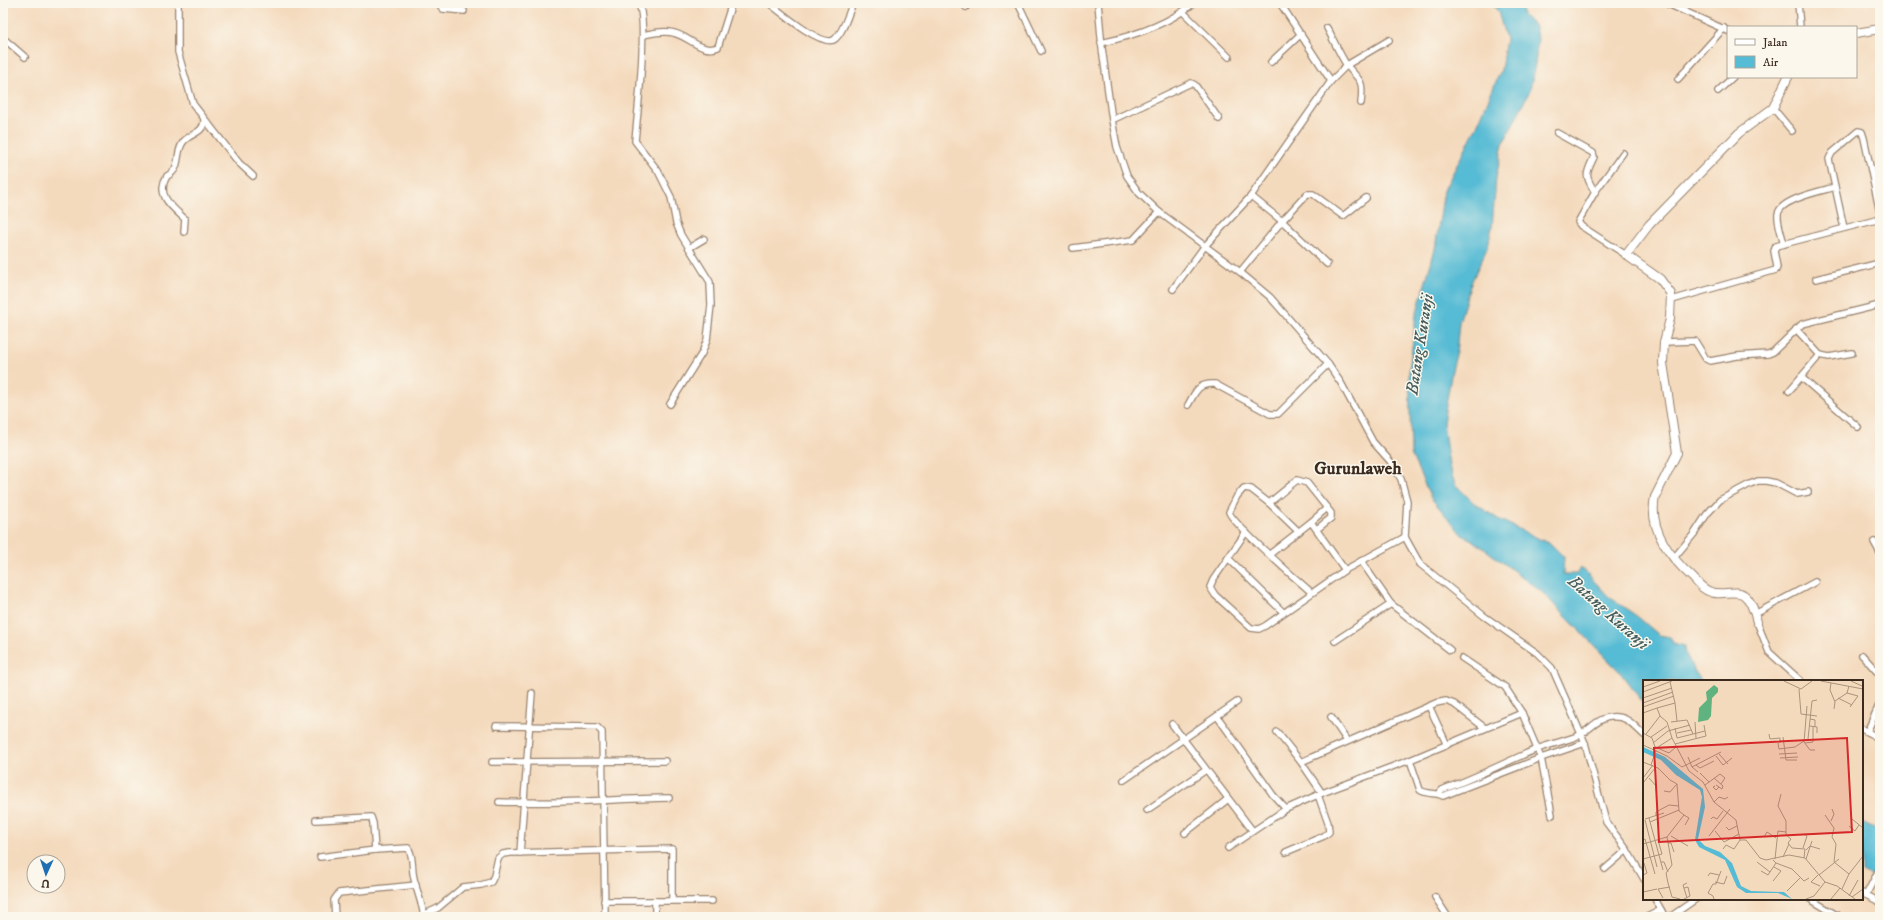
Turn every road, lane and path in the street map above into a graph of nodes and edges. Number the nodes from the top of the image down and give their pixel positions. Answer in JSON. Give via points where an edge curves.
{"nodes":[{"id":1,"x":178,"y":3,"type":"edge"},
{"id":2,"x":438,"y":3,"type":"edge"},
{"id":3,"x":638,"y":3,"type":"edge"},
{"id":4,"x":732,"y":3,"type":"edge"},
{"id":5,"x":769,"y":3,"type":"edge"},
{"id":6,"x":853,"y":3,"type":"edge"},
{"id":7,"x":1018,"y":3,"type":"edge"},
{"id":8,"x":1098,"y":3,"type":"edge"},
{"id":9,"x":1194,"y":3,"type":"edge"},
{"id":10,"x":1280,"y":3,"type":"edge"},
{"id":11,"x":1666,"y":3,"type":"edge"},
{"id":12,"x":1798,"y":3,"type":"edge"},
{"id":13,"x":1879,"y":3,"type":"edge"},
{"id":14,"x":1880,"y":6,"type":"edge"},
{"id":15,"x":464,"y":11,"type":"dead end"},
{"id":16,"x":1183,"y":12,"type":"junction"},
{"id":17,"x":1800,"y":26,"type":"edge"},
{"id":18,"x":1327,"y":28,"type":"dead end"},
{"id":19,"x":1726,"y":29,"type":"edge"},
{"id":20,"x":1880,"y":29,"type":"edge"},
{"id":21,"x":1857,"y":33,"type":"edge"},
{"id":22,"x":1301,"y":34,"type":"junction"},
{"id":23,"x":643,"y":35,"type":"junction"},
{"id":24,"x":3,"y":38,"type":"edge"},
{"id":25,"x":1390,"y":40,"type":"dead end"},
{"id":26,"x":1102,"y":43,"type":"junction"},
{"id":27,"x":1041,"y":51,"type":"dead end"},
{"id":28,"x":25,"y":57,"type":"dead end"},
{"id":29,"x":1229,"y":57,"type":"dead end"},
{"id":30,"x":1271,"y":62,"type":"dead end"},
{"id":31,"x":1347,"y":65,"type":"junction"},
{"id":32,"x":1732,"y":78,"type":"edge"},
{"id":33,"x":1788,"y":78,"type":"edge"},
{"id":34,"x":1678,"y":79,"type":"dead end"},
{"id":35,"x":1331,"y":81,"type":"junction"},
{"id":36,"x":1718,"y":91,"type":"dead end"},
{"id":37,"x":1361,"y":103,"type":"dead end"},
{"id":38,"x":1773,"y":108,"type":"junction"},
{"id":39,"x":204,"y":119,"type":"junction"},
{"id":40,"x":1219,"y":119,"type":"dead end"},
{"id":41,"x":1112,"y":120,"type":"junction"},
{"id":42,"x":1792,"y":131,"type":"dead end"},
{"id":43,"x":1557,"y":134,"type":"dead end"},
{"id":44,"x":1623,"y":153,"type":"dead end"},
{"id":45,"x":253,"y":176,"type":"dead end"},
{"id":46,"x":1835,"y":187,"type":"junction"},
{"id":47,"x":1595,"y":192,"type":"junction"},
{"id":48,"x":1251,"y":196,"type":"junction"},
{"id":49,"x":1366,"y":198,"type":"dead end"},
{"id":50,"x":1159,"y":212,"type":"junction"},
{"id":51,"x":1880,"y":213,"type":"edge"},
{"id":52,"x":1880,"y":219,"type":"edge"},
{"id":53,"x":1282,"y":221,"type":"junction"},
{"id":54,"x":1844,"y":228,"type":"junction"},
{"id":55,"x":184,"y":232,"type":"dead end"},
{"id":56,"x":704,"y":239,"type":"dead end"},
{"id":57,"x":1784,"y":244,"type":"junction"},
{"id":58,"x":1204,"y":247,"type":"junction"},
{"id":59,"x":689,"y":248,"type":"junction"},
{"id":60,"x":1073,"y":248,"type":"dead end"},
{"id":61,"x":1627,"y":257,"type":"junction"},
{"id":62,"x":1880,"y":262,"type":"edge"},
{"id":63,"x":1327,"y":264,"type":"dead end"},
{"id":64,"x":1240,"y":272,"type":"junction"},
{"id":65,"x":1816,"y":279,"type":"dead end"},
{"id":66,"x":1173,"y":289,"type":"dead end"},
{"id":67,"x":1672,"y":300,"type":"junction"},
{"id":68,"x":1880,"y":305,"type":"edge"},
{"id":69,"x":1796,"y":329,"type":"junction"},
{"id":70,"x":1664,"y":342,"type":"junction"},
{"id":71,"x":1852,"y":353,"type":"dead end"},
{"id":72,"x":1820,"y":355,"type":"junction"},
{"id":73,"x":1328,"y":364,"type":"junction"},
{"id":74,"x":1801,"y":377,"type":"junction"},
{"id":75,"x":1789,"y":391,"type":"dead end"},
{"id":76,"x":670,"y":404,"type":"dead end"},
{"id":77,"x":1188,"y":404,"type":"dead end"},
{"id":78,"x":1858,"y":427,"type":"dead end"},
{"id":79,"x":1808,"y":492,"type":"dead end"},
{"id":80,"x":1270,"y":503,"type":"junction"},
{"id":81,"x":1328,"y":508,"type":"junction"},
{"id":82,"x":1311,"y":522,"type":"junction"},
{"id":83,"x":1317,"y":529,"type":"junction"},
{"id":84,"x":1246,"y":532,"type":"junction"},
{"id":85,"x":1299,"y":532,"type":"junction"},
{"id":86,"x":1405,"y":537,"type":"junction"},
{"id":87,"x":1874,"y":542,"type":"dead end"},
{"id":88,"x":1880,"y":553,"type":"edge"},
{"id":89,"x":1270,"y":554,"type":"junction"},
{"id":90,"x":1228,"y":558,"type":"junction"},
{"id":91,"x":1673,"y":559,"type":"junction"},
{"id":92,"x":1361,"y":561,"type":"junction"},
{"id":93,"x":1345,"y":570,"type":"junction"},
{"id":94,"x":1815,"y":582,"type":"dead end"},
{"id":95,"x":1311,"y":592,"type":"junction"},
{"id":96,"x":1390,"y":604,"type":"junction"},
{"id":97,"x":1283,"y":612,"type":"junction"},
{"id":98,"x":1755,"y":614,"type":"junction"},
{"id":99,"x":1757,"y":622,"type":"joint"},
{"id":100,"x":1335,"y":641,"type":"dead end"},
{"id":101,"x":1450,"y":650,"type":"dead end"},
{"id":102,"x":1862,"y":655,"type":"dead end"},
{"id":103,"x":1462,"y":658,"type":"dead end"},
{"id":104,"x":1880,"y":674,"type":"edge"},
{"id":105,"x":1800,"y":680,"type":"edge"},
{"id":106,"x":532,"y":693,"type":"dead end"},
{"id":107,"x":1238,"y":702,"type":"dead end"},
{"id":108,"x":1880,"y":703,"type":"edge"},
{"id":109,"x":1429,"y":706,"type":"junction"},
{"id":110,"x":1522,"y":713,"type":"junction"},
{"id":111,"x":1217,"y":716,"type":"junction"},
{"id":112,"x":1331,"y":717,"type":"dead end"},
{"id":113,"x":1172,"y":724,"type":"dead end"},
{"id":114,"x":496,"y":726,"type":"dead end"},
{"id":115,"x":530,"y":728,"type":"junction"},
{"id":116,"x":1485,"y":728,"type":"junction"},
{"id":117,"x":1864,"y":731,"type":"edge"},
{"id":118,"x":1278,"y":732,"type":"dead end"},
{"id":119,"x":1581,"y":734,"type":"junction"},
{"id":120,"x":1643,"y":734,"type":"edge"},
{"id":121,"x":1184,"y":738,"type":"junction"},
{"id":122,"x":1880,"y":739,"type":"edge"},
{"id":123,"x":1347,"y":741,"type":"junction"},
{"id":124,"x":1585,"y":743,"type":"junction"},
{"id":125,"x":1446,"y":745,"type":"junction"},
{"id":126,"x":1537,"y":749,"type":"junction"},
{"id":127,"x":1541,"y":758,"type":"junction"},
{"id":128,"x":1410,"y":760,"type":"junction"},
{"id":129,"x":665,"y":761,"type":"dead end"},
{"id":130,"x":492,"y":762,"type":"dead end"},
{"id":131,"x":527,"y":762,"type":"junction"},
{"id":132,"x":603,"y":762,"type":"junction"},
{"id":133,"x":1301,"y":762,"type":"junction"},
{"id":134,"x":1206,"y":770,"type":"junction"},
{"id":135,"x":1486,"y":772,"type":"junction"},
{"id":136,"x":1490,"y":779,"type":"junction"},
{"id":137,"x":1124,"y":780,"type":"dead end"},
{"id":138,"x":1440,"y":793,"type":"junction"},
{"id":139,"x":1320,"y":794,"type":"junction"},
{"id":140,"x":669,"y":798,"type":"dead end"},
{"id":141,"x":604,"y":799,"type":"junction"},
{"id":142,"x":1228,"y":799,"type":"junction"},
{"id":143,"x":499,"y":802,"type":"dead end"},
{"id":144,"x":524,"y":802,"type":"junction"},
{"id":145,"x":1286,"y":809,"type":"junction"},
{"id":146,"x":1147,"y":810,"type":"dead end"},
{"id":147,"x":1552,"y":815,"type":"dead end"},
{"id":148,"x":316,"y":820,"type":"dead end"},
{"id":149,"x":1252,"y":830,"type":"junction"},
{"id":150,"x":1185,"y":833,"type":"dead end"},
{"id":151,"x":1228,"y":848,"type":"dead end"},
{"id":152,"x":375,"y":850,"type":"junction"},
{"id":153,"x":1627,"y":850,"type":"junction"},
{"id":154,"x":603,"y":851,"type":"junction"},
{"id":155,"x":1286,"y":852,"type":"dead end"},
{"id":156,"x":520,"y":853,"type":"junction"},
{"id":157,"x":320,"y":857,"type":"dead end"},
{"id":158,"x":1880,"y":868,"type":"edge"},
{"id":159,"x":1605,"y":869,"type":"dead end"},
{"id":160,"x":1643,"y":877,"type":"edge"},
{"id":161,"x":416,"y":885,"type":"junction"},
{"id":162,"x":1865,"y":893,"type":"edge"},
{"id":163,"x":1435,"y":897,"type":"dead end"},
{"id":164,"x":672,"y":900,"type":"junction"},
{"id":165,"x":1656,"y":900,"type":"edge"},
{"id":166,"x":1695,"y":900,"type":"edge"},
{"id":167,"x":1812,"y":900,"type":"edge"},
{"id":168,"x":604,"y":901,"type":"junction"},
{"id":169,"x":655,"y":901,"type":"junction"},
{"id":170,"x":712,"y":901,"type":"dead end"},
{"id":171,"x":1880,"y":902,"type":"edge"},
{"id":172,"x":1661,"y":910,"type":"junction"},
{"id":173,"x":423,"y":916,"type":"edge"},
{"id":174,"x":335,"y":917,"type":"edge"},
{"id":175,"x":605,"y":917,"type":"edge"},
{"id":176,"x":655,"y":917,"type":"edge"},
{"id":177,"x":1448,"y":917,"type":"edge"},
{"id":178,"x":1647,"y":917,"type":"edge"},
{"id":179,"x":1665,"y":917,"type":"edge"},
{"id":180,"x":1670,"y":917,"type":"edge"},
{"id":181,"x":1840,"y":917,"type":"edge"}],
"edges":[{"from":1,"to":39,"type":"street","via":[[180,64],[192,104]]},
{"from":2,"to":15,"type":"street","via":[[443,9]]},
{"from":3,"to":23,"type":"street","via":[[642,10]]},
{"from":4,"to":23,"type":"street","via":[[718,47],[712,50],[676,33],[665,31]]},
{"from":5,"to":6,"type":"street","via":[[825,41],[835,39],[839,34]]},
{"from":7,"to":27,"type":"street"},
{"from":8,"to":26,"type":"street"},
{"from":9,"to":16,"type":"street"},
{"from":10,"to":22,"type":"street"},
{"from":11,"to":19,"type":"street"},
{"from":12,"to":17,"type":"street"},
{"from":13,"to":14,"type":"street"},
{"from":16,"to":26,"type":"street"},
{"from":16,"to":29,"type":"street"},
{"from":18,"to":31,"type":"street"},
{"from":19,"to":34,"type":"street"},
{"from":20,"to":21,"type":"street"},
{"from":22,"to":30,"type":"street"},
{"from":22,"to":35,"type":"street"},
{"from":23,"to":59,"type":"street","via":[[635,141],[658,171],[667,188],[676,223]]},
{"from":24,"to":28,"type":"street"},
{"from":25,"to":31,"type":"street"},
{"from":26,"to":41,"type":"street"},
{"from":31,"to":35,"type":"street"},
{"from":31,"to":37,"type":"street","via":[[1360,81]]},
{"from":32,"to":36,"type":"street"},
{"from":33,"to":38,"type":"street"},
{"from":35,"to":48,"type":"street"},
{"from":38,"to":42,"type":"street"},
{"from":38,"to":61,"type":"street","via":[[1738,133],[1715,160],[1682,190],[1649,225]]},
{"from":39,"to":45,"type":"street","via":[[239,163]]},
{"from":39,"to":55,"type":"street","via":[[200,130],[184,140],[177,166],[167,176],[163,187],[167,202],[185,219]]},
{"from":40,"to":41,"type":"street","via":[[1195,84],[1191,83]]},
{"from":41,"to":50,"type":"street","via":[[1124,171],[1139,193]]},
{"from":43,"to":47,"type":"street","via":[[1593,153],[1594,157],[1586,176]]},
{"from":44,"to":47,"type":"street"},
{"from":46,"to":51,"type":"street","via":[[1830,156],[1860,131],[1864,138]]},
{"from":46,"to":54,"type":"street"},
{"from":46,"to":57,"type":"street","via":[[1788,202],[1781,207],[1778,215]]},
{"from":47,"to":61,"type":"street","via":[[1579,224]]},
{"from":48,"to":53,"type":"street"},
{"from":48,"to":58,"type":"street"},
{"from":49,"to":53,"type":"street","via":[[1343,216],[1313,194],[1307,194]]},
{"from":50,"to":58,"type":"street"},
{"from":50,"to":60,"type":"street","via":[[1133,240]]},
{"from":52,"to":54,"type":"street"},
{"from":53,"to":63,"type":"street"},
{"from":53,"to":64,"type":"street"},
{"from":54,"to":57,"type":"street"},
{"from":56,"to":59,"type":"street"},
{"from":57,"to":67,"type":"street","via":[[1774,249],[1776,270]]},
{"from":58,"to":64,"type":"street"},
{"from":58,"to":66,"type":"street"},
{"from":59,"to":76,"type":"street","via":[[710,282],[710,328],[702,353]]},
{"from":61,"to":67,"type":"street","via":[[1660,279],[1669,289]]},
{"from":62,"to":65,"type":"street"},
{"from":64,"to":73,"type":"street","via":[[1270,297]]},
{"from":67,"to":70,"type":"street"},
{"from":68,"to":69,"type":"street","via":[[1815,320]]},
{"from":69,"to":70,"type":"street","via":[[1773,352],[1712,361],[1706,359],[1695,340]]},
{"from":69,"to":72,"type":"street"},
{"from":70,"to":91,"type":"street","via":[[1666,392],[1677,453],[1654,504],[1658,533]]},
{"from":71,"to":72,"type":"street","via":[[1829,357]]},
{"from":72,"to":74,"type":"street"},
{"from":73,"to":77,"type":"street","via":[[1278,414],[1270,414],[1215,384],[1200,386]]},
{"from":73,"to":86,"type":"street","via":[[1370,437],[1390,460],[1401,479],[1407,502]]},
{"from":74,"to":75,"type":"street"},
{"from":74,"to":78,"type":"street"},
{"from":79,"to":91,"type":"street","via":[[1797,494],[1776,483],[1766,481],[1758,481],[1743,487],[1716,504]]},
{"from":80,"to":81,"type":"street","via":[[1293,482],[1299,480],[1307,483]]},
{"from":80,"to":84,"type":"street","via":[[1247,488],[1242,489],[1229,510]]},
{"from":80,"to":85,"type":"street"},
{"from":81,"to":82,"type":"street"},
{"from":81,"to":83,"type":"street","via":[[1330,518]]},
{"from":82,"to":83,"type":"street"},
{"from":82,"to":85,"type":"street"},
{"from":83,"to":93,"type":"street"},
{"from":84,"to":89,"type":"street"},
{"from":84,"to":90,"type":"street"},
{"from":85,"to":89,"type":"street"},
{"from":86,"to":92,"type":"street"},
{"from":86,"to":119,"type":"street","via":[[1426,570],[1548,662],[1559,680]]},
{"from":87,"to":88,"type":"street"},
{"from":89,"to":95,"type":"street"},
{"from":90,"to":97,"type":"street"},
{"from":90,"to":97,"type":"street","via":[[1210,584],[1216,595],[1254,629],[1265,626]]},
{"from":91,"to":98,"type":"street","via":[[1707,591],[1716,594],[1743,594]]},
{"from":92,"to":93,"type":"street"},
{"from":92,"to":96,"type":"street"},
{"from":93,"to":95,"type":"street"},
{"from":94,"to":98,"type":"street"},
{"from":95,"to":97,"type":"street"},
{"from":96,"to":100,"type":"street"},
{"from":96,"to":101,"type":"street"},
{"from":98,"to":99,"type":"street"},
{"from":99,"to":105,"type":"street","via":[[1763,639],[1774,657]]},
{"from":102,"to":104,"type":"street"},
{"from":103,"to":110,"type":"street","via":[[1505,687]]},
{"from":106,"to":115,"type":"street"},
{"from":107,"to":111,"type":"street"},
{"from":108,"to":117,"type":"street"},
{"from":109,"to":116,"type":"street","via":[[1449,701]]},
{"from":109,"to":123,"type":"street"},
{"from":109,"to":125,"type":"street"},
{"from":110,"to":116,"type":"street"},
{"from":110,"to":126,"type":"street"},
{"from":111,"to":121,"type":"street"},
{"from":111,"to":145,"type":"street"},
{"from":112,"to":123,"type":"street"},
{"from":113,"to":121,"type":"street"},
{"from":114,"to":115,"type":"street"},
{"from":115,"to":131,"type":"street"},
{"from":115,"to":132,"type":"street","via":[[597,727],[602,732]]},
{"from":116,"to":125,"type":"street"},
{"from":117,"to":122,"type":"street"},
{"from":118,"to":133,"type":"street"},
{"from":119,"to":120,"type":"street","via":[[1593,724],[1618,716],[1630,721]]},
{"from":119,"to":124,"type":"street"},
{"from":119,"to":126,"type":"street"},
{"from":121,"to":134,"type":"street"},
{"from":121,"to":137,"type":"street"},
{"from":123,"to":133,"type":"street"},
{"from":124,"to":127,"type":"street"},
{"from":124,"to":153,"type":"street","via":[[1603,816]]},
{"from":125,"to":128,"type":"street"},
{"from":126,"to":127,"type":"street"},
{"from":126,"to":135,"type":"street"},
{"from":127,"to":136,"type":"street"},
{"from":127,"to":147,"type":"street"},
{"from":128,"to":138,"type":"street","via":[[1420,790],[1426,793]]},
{"from":128,"to":139,"type":"street"},
{"from":129,"to":132,"type":"street"},
{"from":130,"to":131,"type":"street"},
{"from":131,"to":132,"type":"street"},
{"from":131,"to":144,"type":"street"},
{"from":132,"to":141,"type":"street"},
{"from":133,"to":139,"type":"street"},
{"from":134,"to":142,"type":"street"},
{"from":134,"to":146,"type":"street"},
{"from":135,"to":136,"type":"street"},
{"from":135,"to":138,"type":"street","via":[[1441,790]]},
{"from":136,"to":138,"type":"street","via":[[1445,796]]},
{"from":139,"to":145,"type":"street"},
{"from":139,"to":155,"type":"street","via":[[1329,832]]},
{"from":140,"to":141,"type":"street"},
{"from":141,"to":144,"type":"street"},
{"from":141,"to":154,"type":"street"},
{"from":142,"to":149,"type":"street"},
{"from":142,"to":150,"type":"street"},
{"from":143,"to":144,"type":"street"},
{"from":144,"to":156,"type":"street"},
{"from":145,"to":149,"type":"street"},
{"from":148,"to":152,"type":"street","via":[[371,817]]},
{"from":149,"to":151,"type":"street"},
{"from":152,"to":157,"type":"street"},
{"from":152,"to":161,"type":"street","via":[[406,847],[410,849]]},
{"from":153,"to":159,"type":"street"},
{"from":153,"to":160,"type":"street"},
{"from":154,"to":156,"type":"street"},
{"from":154,"to":164,"type":"street","via":[[672,849]]},
{"from":154,"to":168,"type":"street"},
{"from":156,"to":173,"type":"street","via":[[503,854],[498,858],[491,882],[463,887],[438,908]]},
{"from":158,"to":162,"type":"street"},
{"from":161,"to":173,"type":"street"},
{"from":161,"to":174,"type":"street","via":[[339,893],[334,900]]},
{"from":162,"to":171,"type":"street"},
{"from":163,"to":177,"type":"street"},
{"from":164,"to":169,"type":"street"},
{"from":164,"to":170,"type":"street"},
{"from":165,"to":172,"type":"street"},
{"from":166,"to":180,"type":"street"},
{"from":167,"to":181,"type":"street"},
{"from":168,"to":169,"type":"street"},
{"from":168,"to":175,"type":"street"},
{"from":169,"to":176,"type":"street"},
{"from":172,"to":178,"type":"street"},
{"from":172,"to":179,"type":"street"}]}
